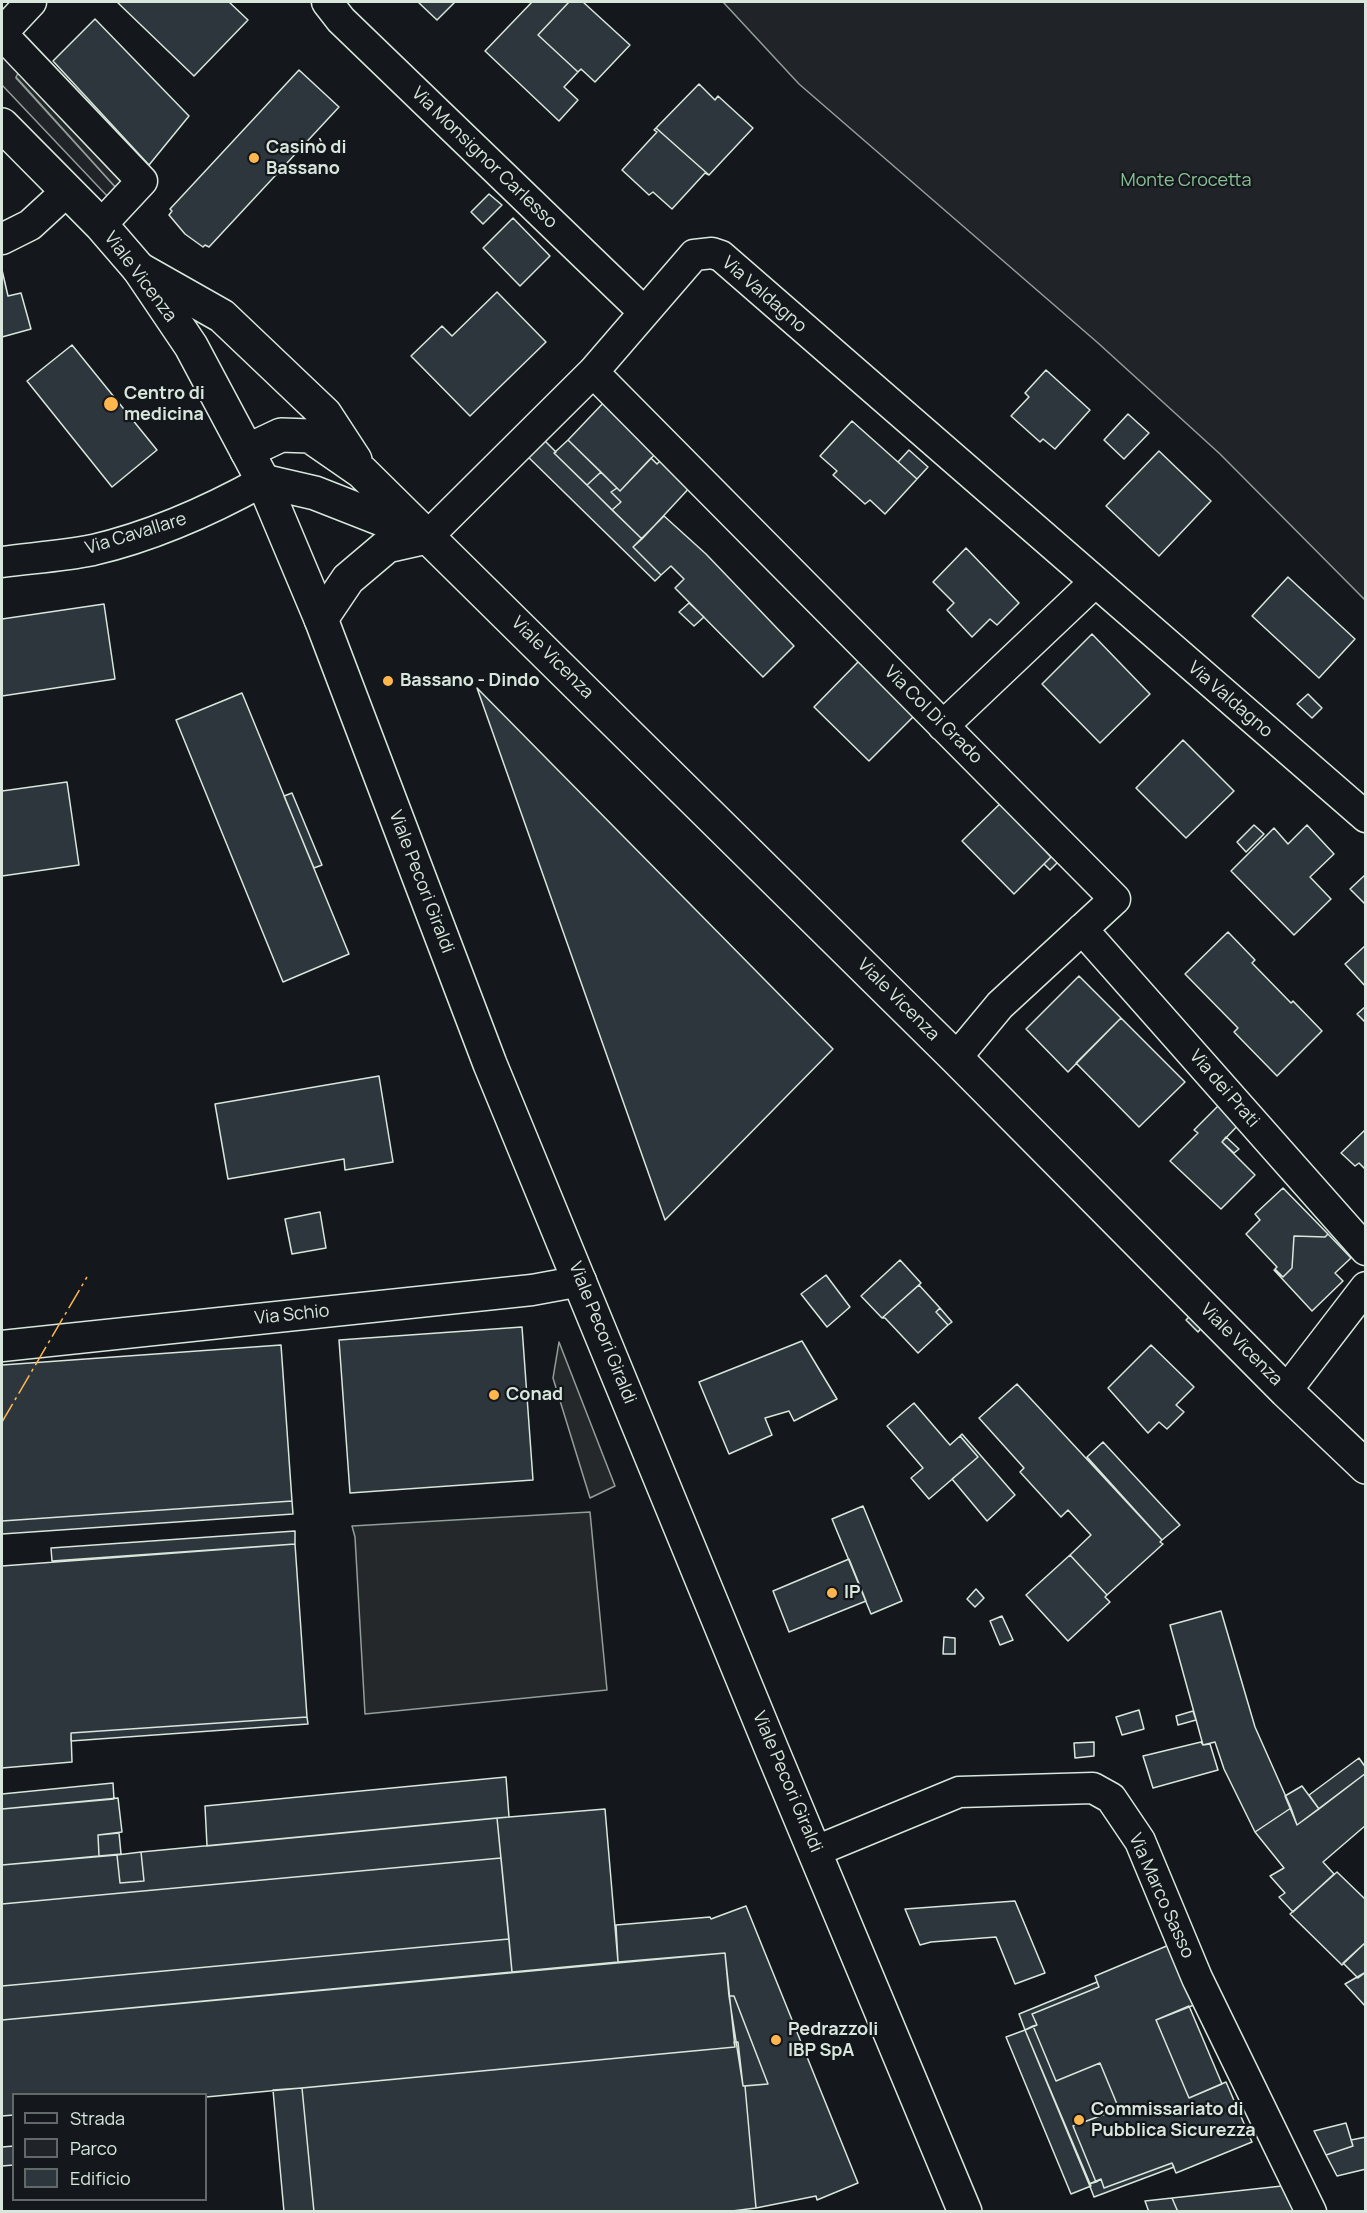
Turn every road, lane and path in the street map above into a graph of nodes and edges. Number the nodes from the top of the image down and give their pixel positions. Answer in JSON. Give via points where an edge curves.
{"nodes":[{"id":1,"x":31,"y":2,"type":"edge"},
{"id":2,"x":327,"y":2,"type":"edge"},
{"id":3,"x":2,"y":34,"type":"edge"},
{"id":4,"x":2,"y":126,"type":"edge"},
{"id":5,"x":67,"y":191,"type":"junction"},
{"id":6,"x":101,"y":225,"type":"junction"},
{"id":7,"x":2,"y":239,"type":"edge"},
{"id":8,"x":139,"y":269,"type":"junction"},
{"id":9,"x":644,"y":312,"type":"junction"},
{"id":10,"x":593,"y":372,"type":"junction"},
{"id":11,"x":248,"y":451,"type":"junction"},
{"id":12,"x":362,"y":472,"type":"junction"},
{"id":13,"x":263,"y":481,"type":"junction"},
{"id":14,"x":427,"y":537,"type":"junction"},
{"id":15,"x":2,"y":562,"type":"edge"},
{"id":16,"x":1095,"y":582,"type":"junction"},
{"id":17,"x":321,"y":619,"type":"junction"},
{"id":18,"x":943,"y":726,"type":"junction"},
{"id":19,"x":1365,"y":818,"type":"edge"},
{"id":20,"x":1082,"y":929,"type":"junction"},
{"id":21,"x":957,"y":1058,"type":"junction"},
{"id":22,"x":1365,"y":1250,"type":"edge"},
{"id":23,"x":581,"y":1281,"type":"junction"},
{"id":24,"x":1365,"y":1287,"type":"edge"},
{"id":25,"x":2,"y":1346,"type":"edge"},
{"id":26,"x":1286,"y":1391,"type":"junction"},
{"id":27,"x":1365,"y":1467,"type":"edge"},
{"id":28,"x":816,"y":1851,"type":"junction"},
{"id":29,"x":965,"y":2211,"type":"edge"},
{"id":30,"x":1311,"y":2211,"type":"edge"}],
"edges":[{"from":1,"to":3,"type":"street"},
{"from":2,"to":9,"type":"street","name":"Via Monsignor Carlesso","via":[[469,146]]},
{"from":3,"to":6,"type":"street","via":[[142,181]]},
{"from":4,"to":5,"type":"main road","name":"Viale Vicenza"},
{"from":5,"to":6,"type":"main road","name":"Viale Vicenza"},
{"from":5,"to":7,"type":"street","via":[[30,225]]},
{"from":6,"to":8,"type":"main road","name":"Viale Vicenza"},
{"from":8,"to":11,"type":"main road","name":"Viale Vicenza","via":[[191,346]]},
{"from":8,"to":12,"type":"main road","via":[[222,316],[325,414]]},
{"from":9,"to":10,"type":"street","name":"Via Valdagno"},
{"from":9,"to":16,"type":"street","name":"Via Valdagno","via":[[694,255],[712,252],[721,256]]},
{"from":10,"to":14,"type":"street","name":"Via Valdagno"},
{"from":10,"to":18,"type":"street","name":"Via Col Di Grado"},
{"from":11,"to":12,"type":"main road","via":[[281,435],[310,436]]},
{"from":11,"to":13,"type":"main road","name":"Viale Pecori Giraldi"},
{"from":12,"to":14,"type":"main road","name":"Viale Vicenza"},
{"from":13,"to":14,"type":"main road","via":[[315,493]]},
{"from":13,"to":15,"type":"street","name":"Via Cavallare","via":[[164,529],[92,550]]},
{"from":13,"to":17,"type":"main road","name":"Viale Pecori Giraldi"},
{"from":14,"to":17,"type":"main road","via":[[387,546],[348,579]]},
{"from":14,"to":21,"type":"main road","name":"Viale Vicenza"},
{"from":16,"to":18,"type":"street"},
{"from":16,"to":19,"type":"street","name":"Via Valdagno"},
{"from":17,"to":23,"type":"main road","name":"Viale Pecori Giraldi","via":[[490,1064]]},
{"from":18,"to":20,"type":"street","name":"Via Col Di Grado","via":[[1115,899]]},
{"from":20,"to":21,"type":"street","name":"Via Col Di Grado","via":[[1000,1005]]},
{"from":20,"to":22,"type":"street","name":"Via dei Prati"},
{"from":21,"to":26,"type":"main road","name":"Viale Vicenza"},
{"from":23,"to":25,"type":"street","name":"Via Schio","via":[[532,1290]]},
{"from":23,"to":28,"type":"main road","name":"Viale Pecori Giraldi"},
{"from":24,"to":26,"type":"street"},
{"from":26,"to":27,"type":"main road","name":"Viale Vicenza"},
{"from":28,"to":29,"type":"main road","name":"Viale Pecori Giraldi"},
{"from":28,"to":30,"type":"street","name":"Via Marco Sasso","via":[[959,1792],[1093,1788],[1111,1798],[1140,1841],[1197,1978]]}]}
